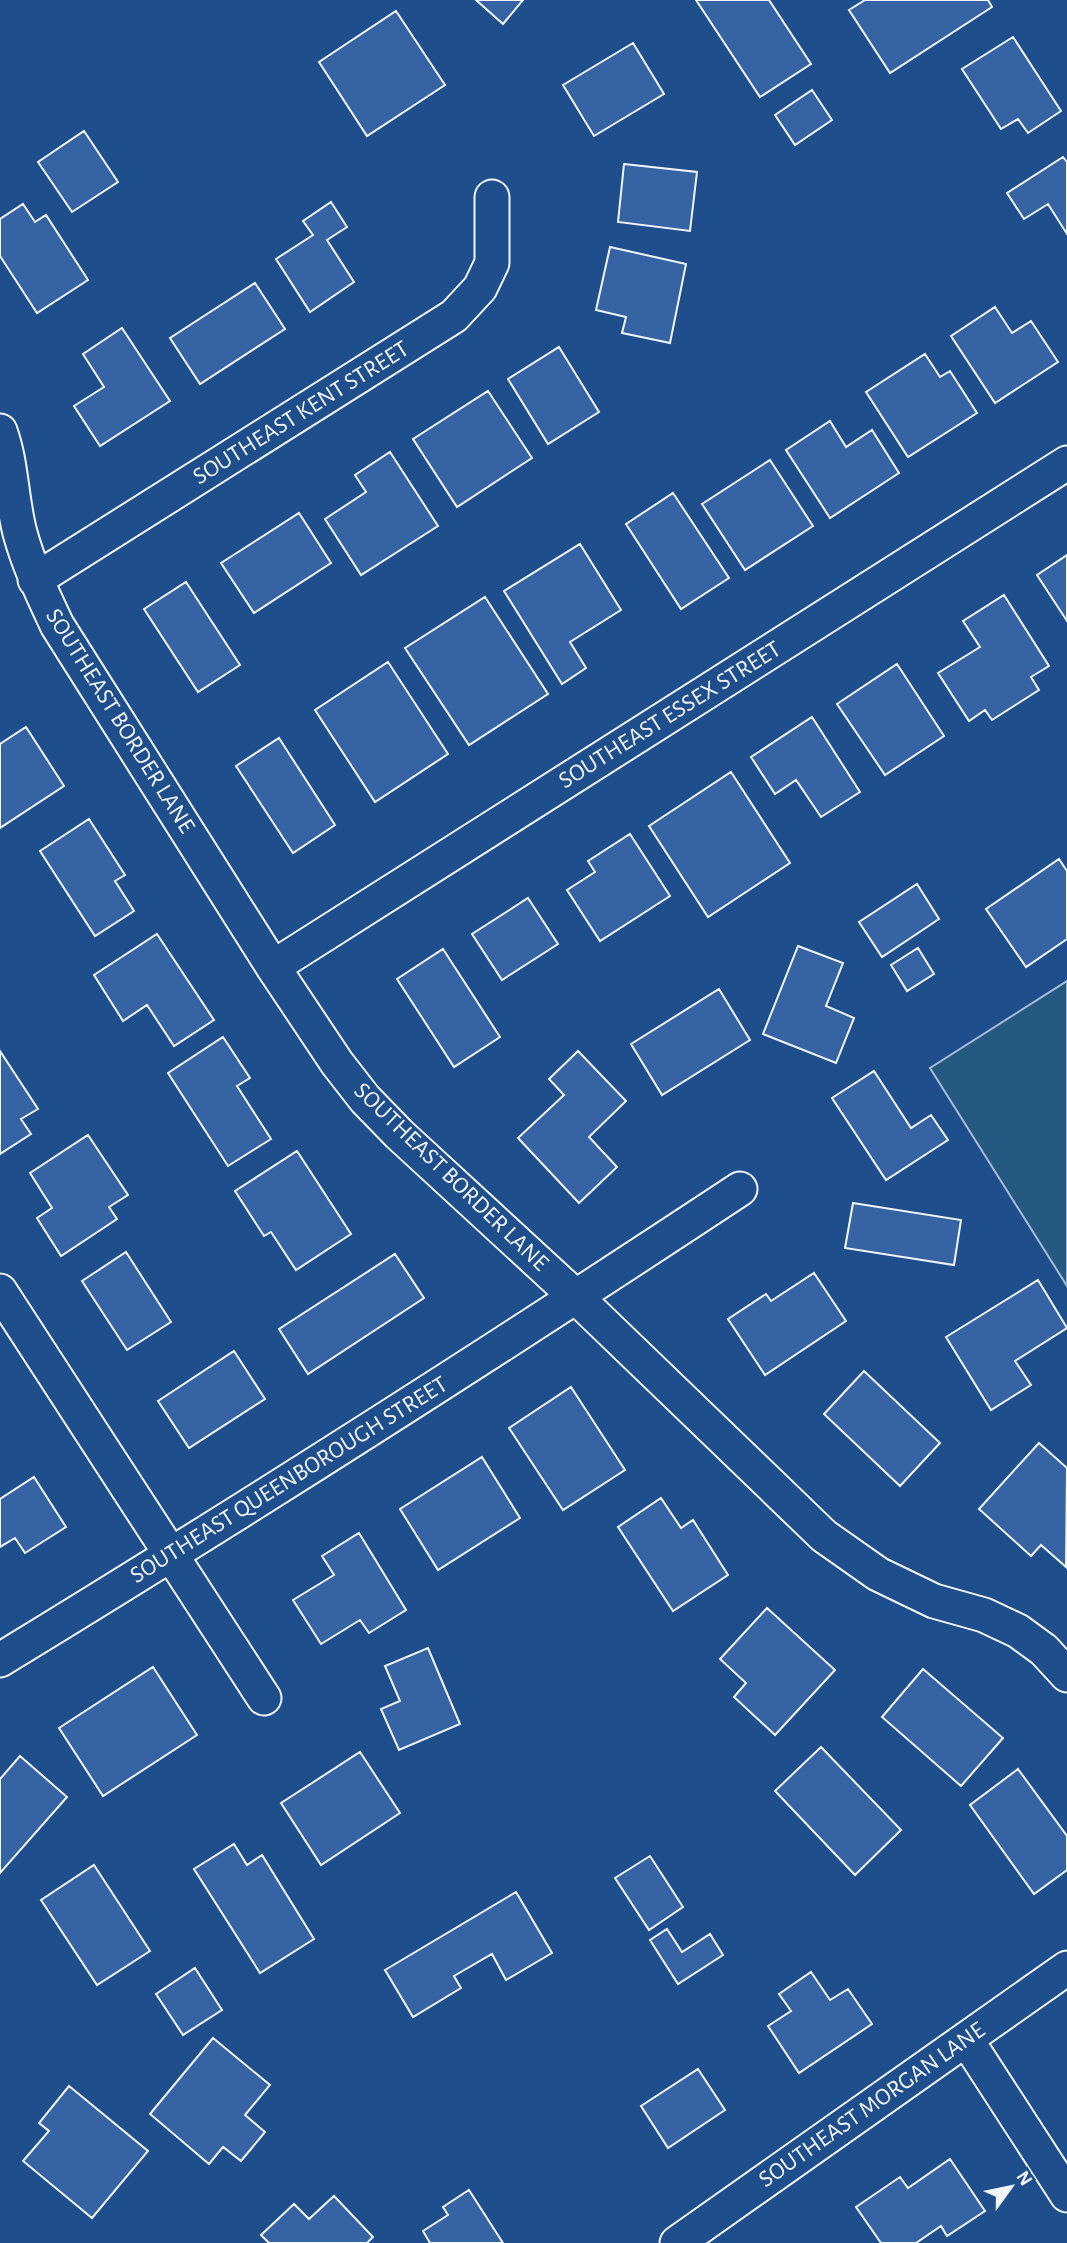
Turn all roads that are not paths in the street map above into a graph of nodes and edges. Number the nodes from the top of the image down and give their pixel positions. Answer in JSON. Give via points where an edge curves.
{"nodes":[{"id":1,"x":492,"y":197,"type":"dead end"},
{"id":2,"x":0,"y":431,"type":"edge"},
{"id":3,"x":1067,"y":463,"type":"edge"},
{"id":4,"x":35,"y":580,"type":"junction"},
{"id":5,"x":273,"y":967,"type":"junction"},
{"id":6,"x":740,"y":1189,"type":"dead end"},
{"id":7,"x":0,"y":1291,"type":"edge"},
{"id":8,"x":576,"y":1297,"type":"junction"},
{"id":9,"x":173,"y":1554,"type":"junction"},
{"id":10,"x":0,"y":1660,"type":"edge"},
{"id":11,"x":1067,"y":1675,"type":"edge"},
{"id":12,"x":264,"y":1698,"type":"dead end"},
{"id":13,"x":1067,"y":1968,"type":"edge"},
{"id":14,"x":966,"y":2039,"type":"junction"},
{"id":15,"x":1067,"y":2195,"type":"edge"},
{"id":16,"x":677,"y":2243,"type":"edge"}],
"edges":[{"from":1,"to":4,"type":"street","name":"SOUTHEAST KENT STREET","via":[[492,263],[480,288],[454,316]]},
{"from":2,"to":4,"type":"street","name":"SOUTHEAST BORDER LANE","via":[[20,532]]},
{"from":3,"to":5,"type":"street","name":"SOUTHEAST ESSEX STREET"},
{"from":4,"to":5,"type":"street","name":"SOUTHEAST BORDER LANE","via":[[57,625]]},
{"from":5,"to":8,"type":"street","name":"SOUTHEAST BORDER LANE","via":[[365,1098]]},
{"from":6,"to":8,"type":"street","name":"SOUTHEAST QUEENBOROUGH STREET"},
{"from":7,"to":9,"type":"street"},
{"from":8,"to":9,"type":"street","name":"SOUTHEAST QUEENBOROUGH STREET"},
{"from":8,"to":11,"type":"street","name":"SOUTHEAST BORDER LANE","via":[[824,1536],[878,1574],[934,1601],[984,1615],[1018,1631]]},
{"from":9,"to":10,"type":"street","name":"SOUTHEAST QUEENBOROUGH STREET"},
{"from":9,"to":12,"type":"street"},
{"from":13,"to":14,"type":"street","name":"SOUTHEAST MORGAN LANE"},
{"from":14,"to":15,"type":"street"},
{"from":14,"to":16,"type":"street","name":"SOUTHEAST MORGAN LANE"}]}
